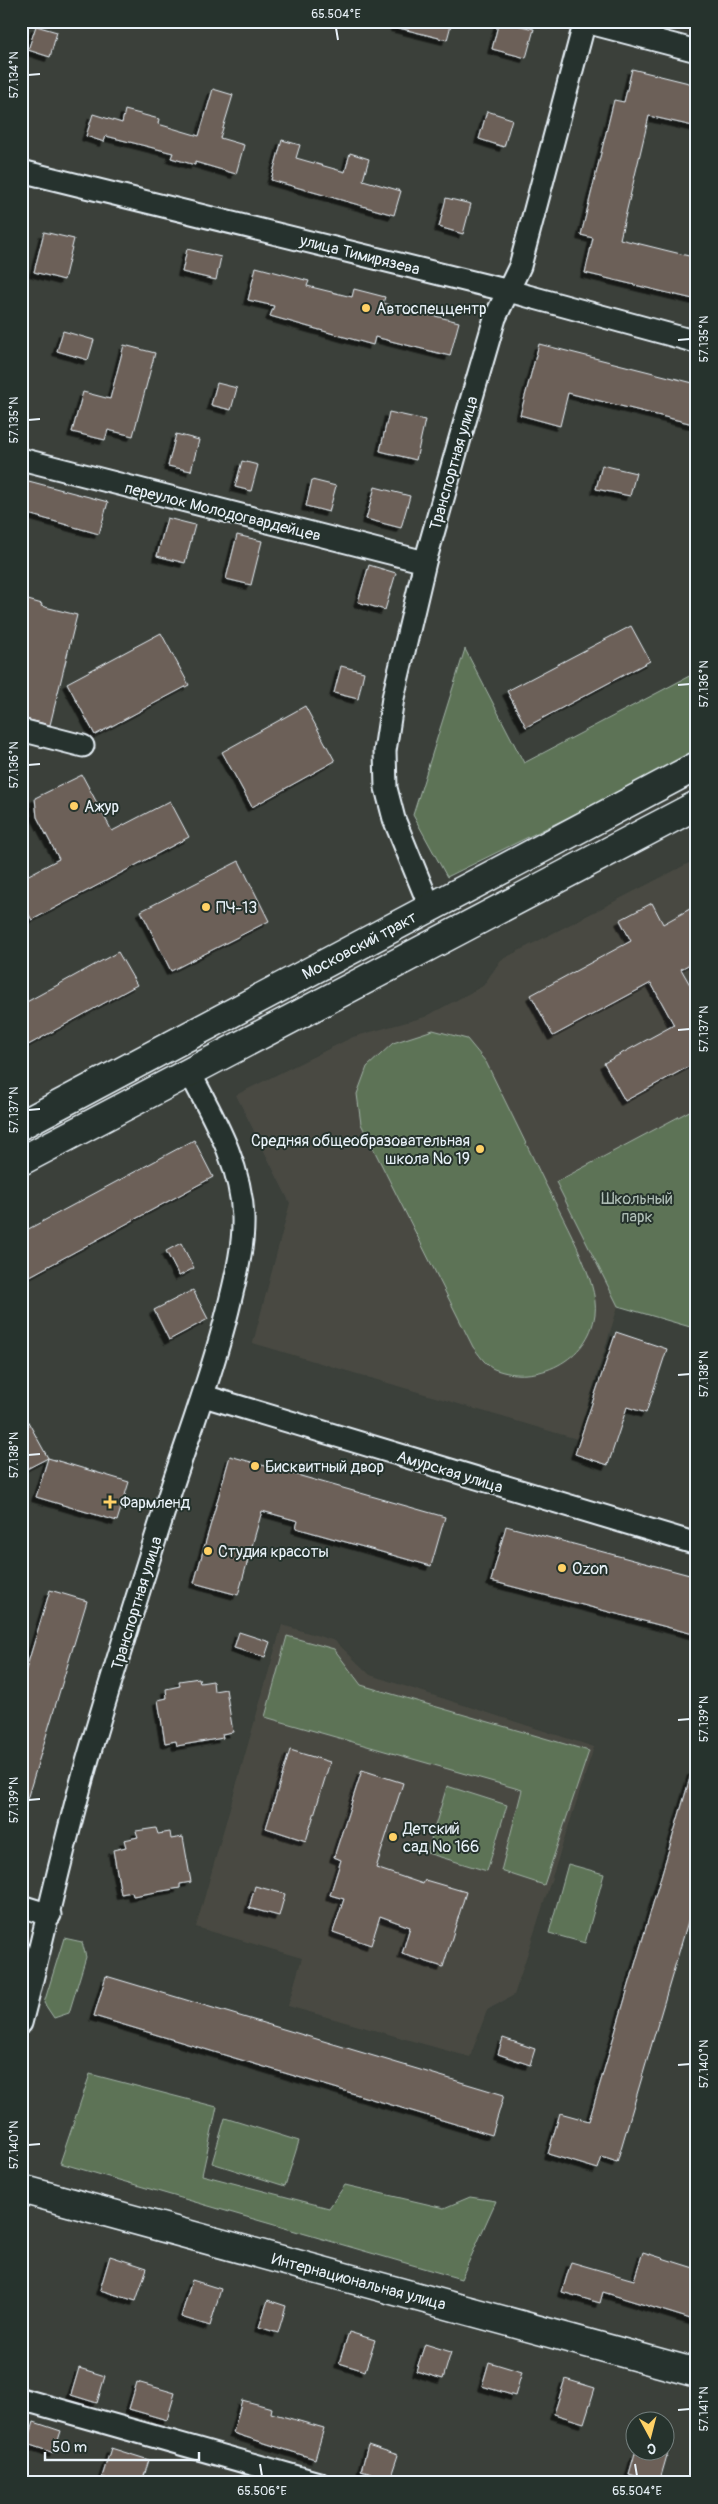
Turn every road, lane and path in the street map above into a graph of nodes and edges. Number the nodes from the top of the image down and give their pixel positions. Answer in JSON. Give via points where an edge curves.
{"nodes":[{"id":1,"x":584,"y":22,"type":"edge"},
{"id":2,"x":697,"y":51,"type":"edge"},
{"id":3,"x":21,"y":171,"type":"edge"},
{"id":4,"x":509,"y":291,"type":"junction"},
{"id":5,"x":697,"y":342,"type":"edge"},
{"id":6,"x":21,"y":459,"type":"edge"},
{"id":7,"x":425,"y":562,"type":"junction"},
{"id":8,"x":21,"y":730,"type":"edge"},
{"id":9,"x":83,"y":746,"type":"dead end"},
{"id":10,"x":697,"y":766,"type":"edge"},
{"id":11,"x":697,"y":805,"type":"edge"},
{"id":12,"x":430,"y":907,"type":"junction"},
{"id":13,"x":190,"y":1073,"type":"junction"},
{"id":14,"x":21,"y":1125,"type":"edge"},
{"id":15,"x":21,"y":1161,"type":"edge"},
{"id":16,"x":204,"y":1396,"type":"junction"},
{"id":17,"x":697,"y":1544,"type":"edge"},
{"id":18,"x":21,"y":1906,"type":"edge"},
{"id":19,"x":50,"y":1915,"type":"junction"},
{"id":20,"x":21,"y":2023,"type":"edge"},
{"id":21,"x":21,"y":2189,"type":"edge"},
{"id":22,"x":697,"y":2373,"type":"edge"},
{"id":23,"x":21,"y":2399,"type":"edge"},
{"id":24,"x":319,"y":2483,"type":"edge"}],
"edges":[{"from":1,"to":2,"type":"street"},
{"from":1,"to":4,"type":"street","name":"Транспортная улица","via":[[520,266]]},
{"from":3,"to":4,"type":"street","name":"улица Тимирязева"},
{"from":4,"to":5,"type":"street","name":"улица Тимирязева"},
{"from":4,"to":7,"type":"street","name":"Транспортная улица","via":[[495,318]]},
{"from":6,"to":7,"type":"street","name":"переулок Молодогвардейцев"},
{"from":7,"to":12,"type":"street","name":"Транспортная улица","via":[[392,698],[385,751],[386,788],[394,819]]},
{"from":8,"to":9,"type":"street"},
{"from":10,"to":12,"type":"main road","name":"Московский тракт"},
{"from":11,"to":13,"type":"main road"},
{"from":12,"to":14,"type":"main road","name":"Московский тракт"},
{"from":13,"to":15,"type":"main road"},
{"from":13,"to":16,"type":"street","name":"Транспортная улица","via":[[231,1157],[243,1215],[235,1280]]},
{"from":16,"to":17,"type":"street","name":"Амурская улица"},
{"from":16,"to":19,"type":"street","name":"Транспортная улица","via":[[172,1485],[87,1762],[56,1876]]},
{"from":18,"to":19,"type":"street"},
{"from":19,"to":20,"type":"street","name":"Транспортная улица"},
{"from":21,"to":22,"type":"main road","name":"Интернациональная улица"},
{"from":23,"to":24,"type":"street"}]}
